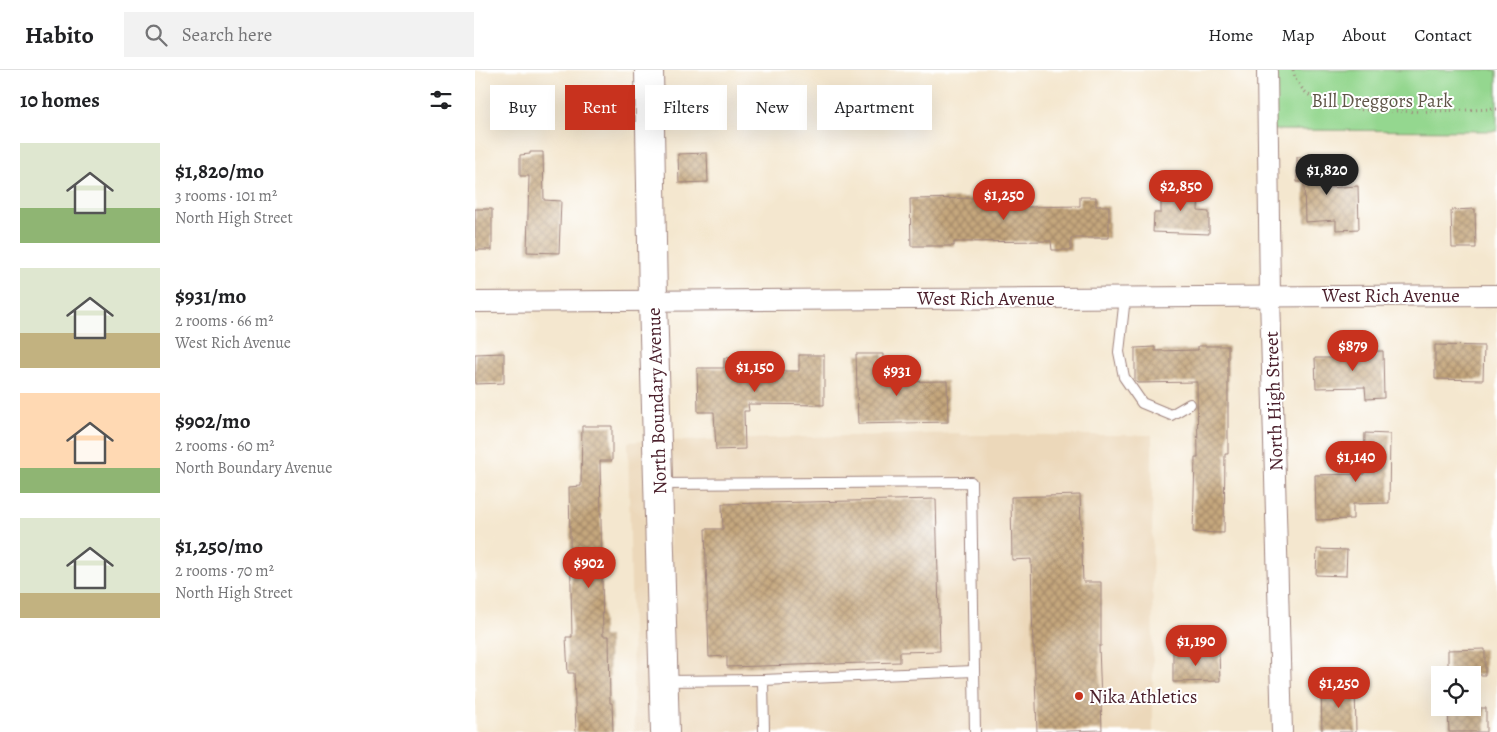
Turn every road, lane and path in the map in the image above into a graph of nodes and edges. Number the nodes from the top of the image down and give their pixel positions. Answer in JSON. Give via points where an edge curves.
{"nodes":[{"id":1,"x":649,"y":70,"type":"edge"},
{"id":2,"x":1267,"y":70,"type":"edge"},
{"id":3,"x":1293,"y":70,"type":"edge"},
{"id":4,"x":1497,"y":109,"type":"edge"},
{"id":5,"x":1497,"y":295,"type":"edge"},
{"id":6,"x":1270,"y":296,"type":"junction"},
{"id":7,"x":1125,"y":297,"type":"junction"},
{"id":8,"x":653,"y":300,"type":"junction"},
{"id":9,"x":475,"y":302,"type":"edge"},
{"id":10,"x":1190,"y":404,"type":"dead end"},
{"id":11,"x":658,"y":484,"type":"junction"},
{"id":12,"x":974,"y":671,"type":"junction"},
{"id":13,"x":763,"y":680,"type":"junction"},
{"id":14,"x":663,"y":681,"type":"junction"},
{"id":15,"x":665,"y":732,"type":"edge"},
{"id":16,"x":764,"y":732,"type":"edge"},
{"id":17,"x":975,"y":732,"type":"edge"},
{"id":18,"x":1282,"y":732,"type":"edge"}],
"edges":[{"from":1,"to":8,"type":"street","name":"North Boundary Avenue"},
{"from":2,"to":6,"type":"street","name":"North High Street"},
{"from":3,"to":4,"type":"path","via":[[1301,88],[1315,99],[1331,105],[1358,110]]},
{"from":5,"to":6,"type":"street","name":"West Rich Avenue"},
{"from":6,"to":7,"type":"street","name":"West Rich Avenue"},
{"from":6,"to":18,"type":"street","name":"North High Street"},
{"from":7,"to":8,"type":"street","name":"West Rich Avenue"},
{"from":7,"to":10,"type":"lane","via":[[1119,352],[1124,377],[1142,403],[1171,415]]},
{"from":8,"to":9,"type":"street","name":"West Rich Avenue"},
{"from":8,"to":11,"type":"street","name":"North Boundary Avenue"},
{"from":11,"to":12,"type":"lane","via":[[971,482]]},
{"from":11,"to":14,"type":"street","name":"North Boundary Avenue"},
{"from":12,"to":13,"type":"lane"},
{"from":12,"to":17,"type":"lane"},
{"from":13,"to":14,"type":"lane"},
{"from":13,"to":16,"type":"lane"},
{"from":14,"to":15,"type":"street","name":"North Boundary Avenue"}]}
